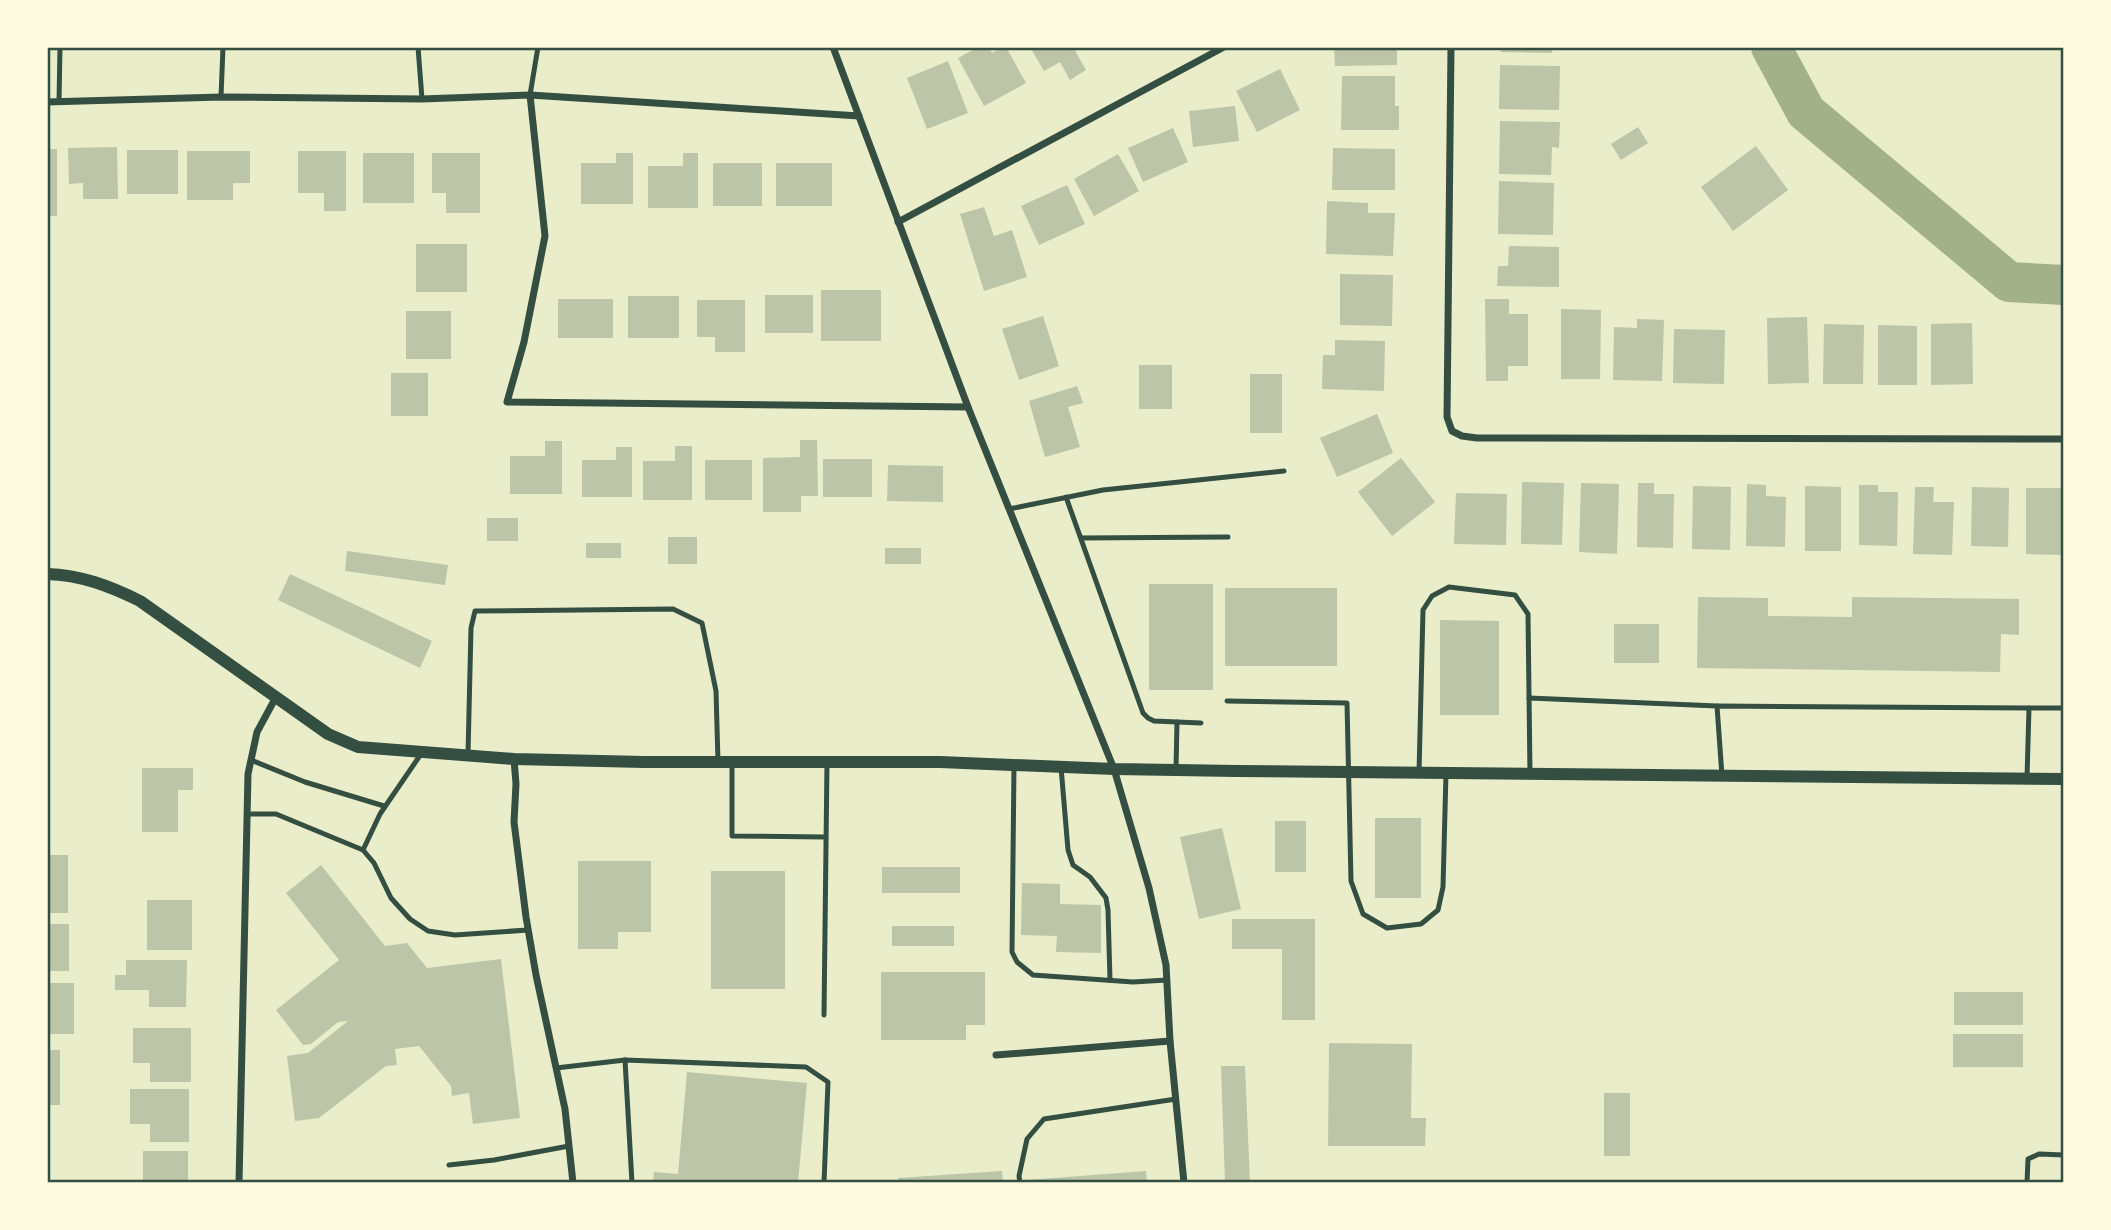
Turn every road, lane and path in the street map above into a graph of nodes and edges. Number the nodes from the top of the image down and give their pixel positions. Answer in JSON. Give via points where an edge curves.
{"nodes":[{"id":1,"x":60,"y":47,"type":"edge"},
{"id":2,"x":223,"y":47,"type":"edge"},
{"id":3,"x":418,"y":47,"type":"edge"},
{"id":4,"x":538,"y":47,"type":"edge"},
{"id":5,"x":833,"y":47,"type":"edge"},
{"id":6,"x":1224,"y":47,"type":"edge"},
{"id":7,"x":1451,"y":47,"type":"edge"},
{"id":8,"x":530,"y":96,"type":"junction"},
{"id":9,"x":221,"y":97,"type":"junction"},
{"id":10,"x":422,"y":99,"type":"junction"},
{"id":11,"x":47,"y":102,"type":"edge"},
{"id":12,"x":59,"y":102,"type":"junction"},
{"id":13,"x":859,"y":116,"type":"junction"},
{"id":14,"x":898,"y":222,"type":"junction"},
{"id":15,"x":968,"y":407,"type":"junction"},
{"id":16,"x":2064,"y":439,"type":"edge"},
{"id":17,"x":1284,"y":471,"type":"dead end"},
{"id":18,"x":1066,"y":497,"type":"junction"},
{"id":19,"x":1009,"y":509,"type":"junction"},
{"id":20,"x":1228,"y":537,"type":"dead end"},
{"id":21,"x":1081,"y":538,"type":"junction"},
{"id":22,"x":47,"y":574,"type":"edge"},
{"id":23,"x":276,"y":697,"type":"junction"},
{"id":24,"x":1529,"y":698,"type":"junction"},
{"id":25,"x":1227,"y":701,"type":"dead end"},
{"id":26,"x":1717,"y":706,"type":"junction"},
{"id":27,"x":2028,"y":708,"type":"junction"},
{"id":28,"x":2064,"y":708,"type":"edge"},
{"id":29,"x":1177,"y":722,"type":"junction"},
{"id":30,"x":1202,"y":723,"type":"dead end"},
{"id":31,"x":422,"y":752,"type":"junction"},
{"id":32,"x":468,"y":755,"type":"junction"},
{"id":33,"x":514,"y":759,"type":"junction"},
{"id":34,"x":251,"y":760,"type":"junction"},
{"id":35,"x":718,"y":762,"type":"junction"},
{"id":36,"x":732,"y":762,"type":"junction"},
{"id":37,"x":827,"y":762,"type":"junction"},
{"id":38,"x":1014,"y":765,"type":"junction"},
{"id":39,"x":1061,"y":767,"type":"junction"},
{"id":40,"x":1114,"y":769,"type":"junction"},
{"id":41,"x":1176,"y":770,"type":"junction"},
{"id":42,"x":1348,"y":772,"type":"junction"},
{"id":43,"x":1419,"y":773,"type":"junction"},
{"id":44,"x":1446,"y":773,"type":"junction"},
{"id":45,"x":1530,"y":774,"type":"junction"},
{"id":46,"x":1722,"y":776,"type":"junction"},
{"id":47,"x":2027,"y":779,"type":"junction"},
{"id":48,"x":2064,"y":779,"type":"edge"},
{"id":49,"x":384,"y":806,"type":"junction"},
{"id":50,"x":247,"y":814,"type":"junction"},
{"id":51,"x":824,"y":837,"type":"junction"},
{"id":52,"x":363,"y":850,"type":"junction"},
{"id":53,"x":528,"y":930,"type":"junction"},
{"id":54,"x":1110,"y":980,"type":"junction"},
{"id":55,"x":1167,"y":980,"type":"junction"},
{"id":56,"x":824,"y":1015,"type":"dead end"},
{"id":57,"x":1170,"y":1041,"type":"junction"},
{"id":58,"x":996,"y":1055,"type":"dead end"},
{"id":59,"x":625,"y":1060,"type":"junction"},
{"id":60,"x":556,"y":1068,"type":"junction"},
{"id":61,"x":1176,"y":1099,"type":"junction"},
{"id":62,"x":569,"y":1146,"type":"junction"},
{"id":63,"x":2064,"y":1155,"type":"edge"},
{"id":64,"x":449,"y":1165,"type":"dead end"},
{"id":65,"x":239,"y":1183,"type":"edge"},
{"id":66,"x":573,"y":1183,"type":"edge"},
{"id":67,"x":632,"y":1183,"type":"edge"},
{"id":68,"x":824,"y":1183,"type":"edge"},
{"id":69,"x":1020,"y":1183,"type":"edge"},
{"id":70,"x":1184,"y":1183,"type":"edge"},
{"id":71,"x":2027,"y":1183,"type":"edge"}],
"edges":[{"from":1,"to":12,"type":"lane"},
{"from":2,"to":9,"type":"lane"},
{"from":3,"to":10,"type":"lane"},
{"from":4,"to":8,"type":"lane"},
{"from":5,"to":13,"type":"street"},
{"from":6,"to":14,"type":"street"},
{"from":7,"to":16,"type":"street","via":[[1447,417],[1452,431],[1477,438]]},
{"from":8,"to":10,"type":"street"},
{"from":8,"to":13,"type":"street"},
{"from":8,"to":15,"type":"street","via":[[545,236],[508,402]]},
{"from":9,"to":10,"type":"street"},
{"from":9,"to":12,"type":"street"},
{"from":11,"to":12,"type":"street"},
{"from":13,"to":14,"type":"street"},
{"from":14,"to":15,"type":"street"},
{"from":15,"to":19,"type":"street"},
{"from":17,"to":18,"type":"lane"},
{"from":18,"to":19,"type":"lane"},
{"from":18,"to":21,"type":"lane"},
{"from":19,"to":40,"type":"street"},
{"from":20,"to":21,"type":"lane"},
{"from":21,"to":29,"type":"lane","via":[[1139,707],[1154,721]]},
{"from":22,"to":23,"type":"street","via":[[85,579],[140,601]]},
{"from":23,"to":31,"type":"street","via":[[328,734],[358,747]]},
{"from":23,"to":34,"type":"street","via":[[257,732]]},
{"from":24,"to":26,"type":"lane"},
{"from":24,"to":43,"type":"lane","via":[[1528,614],[1516,596],[1449,587],[1432,596],[1423,610]]},
{"from":24,"to":45,"type":"lane"},
{"from":25,"to":42,"type":"lane","via":[[1347,703]]},
{"from":26,"to":27,"type":"lane"},
{"from":26,"to":46,"type":"lane"},
{"from":27,"to":28,"type":"lane"},
{"from":27,"to":47,"type":"lane"},
{"from":29,"to":30,"type":"lane"},
{"from":29,"to":41,"type":"lane"},
{"from":31,"to":32,"type":"street"},
{"from":31,"to":49,"type":"lane"},
{"from":32,"to":33,"type":"street"},
{"from":32,"to":35,"type":"lane","via":[[475,611],[673,609],[702,623],[716,691]]},
{"from":33,"to":35,"type":"street"},
{"from":33,"to":53,"type":"street","via":[[514,822]]},
{"from":34,"to":49,"type":"lane"},
{"from":34,"to":50,"type":"street"},
{"from":35,"to":36,"type":"street"},
{"from":36,"to":37,"type":"street"},
{"from":36,"to":51,"type":"lane","via":[[732,836]]},
{"from":37,"to":38,"type":"street"},
{"from":37,"to":51,"type":"lane"},
{"from":38,"to":39,"type":"street"},
{"from":38,"to":54,"type":"lane","via":[[1012,952],[1033,975]]},
{"from":39,"to":40,"type":"street"},
{"from":39,"to":54,"type":"lane","via":[[1073,865],[1090,877],[1106,898]]},
{"from":40,"to":41,"type":"street"},
{"from":40,"to":55,"type":"street","via":[[1149,888]]},
{"from":41,"to":42,"type":"street"},
{"from":42,"to":43,"type":"street"},
{"from":42,"to":44,"type":"lane","via":[[1352,881],[1363,914],[1387,928],[1421,924],[1438,910],[1443,887]]},
{"from":43,"to":44,"type":"street"},
{"from":44,"to":45,"type":"street"},
{"from":45,"to":46,"type":"street"},
{"from":46,"to":47,"type":"street"},
{"from":47,"to":48,"type":"street"},
{"from":49,"to":52,"type":"lane"},
{"from":50,"to":52,"type":"lane","via":[[276,814]]},
{"from":50,"to":65,"type":"street"},
{"from":51,"to":56,"type":"lane"},
{"from":52,"to":53,"type":"lane","via":[[391,898],[428,931],[455,935]]},
{"from":53,"to":60,"type":"street"},
{"from":54,"to":55,"type":"lane"},
{"from":55,"to":57,"type":"street"},
{"from":57,"to":58,"type":"street"},
{"from":57,"to":61,"type":"street"},
{"from":59,"to":60,"type":"lane"},
{"from":59,"to":67,"type":"lane"},
{"from":59,"to":68,"type":"lane","via":[[806,1067],[828,1082]]},
{"from":60,"to":62,"type":"street"},
{"from":61,"to":69,"type":"lane","via":[[1044,1119],[1027,1139]]},
{"from":61,"to":70,"type":"street"},
{"from":62,"to":64,"type":"lane"},
{"from":62,"to":66,"type":"street"},
{"from":63,"to":71,"type":"lane","via":[[2039,1154],[2028,1159]]}]}
